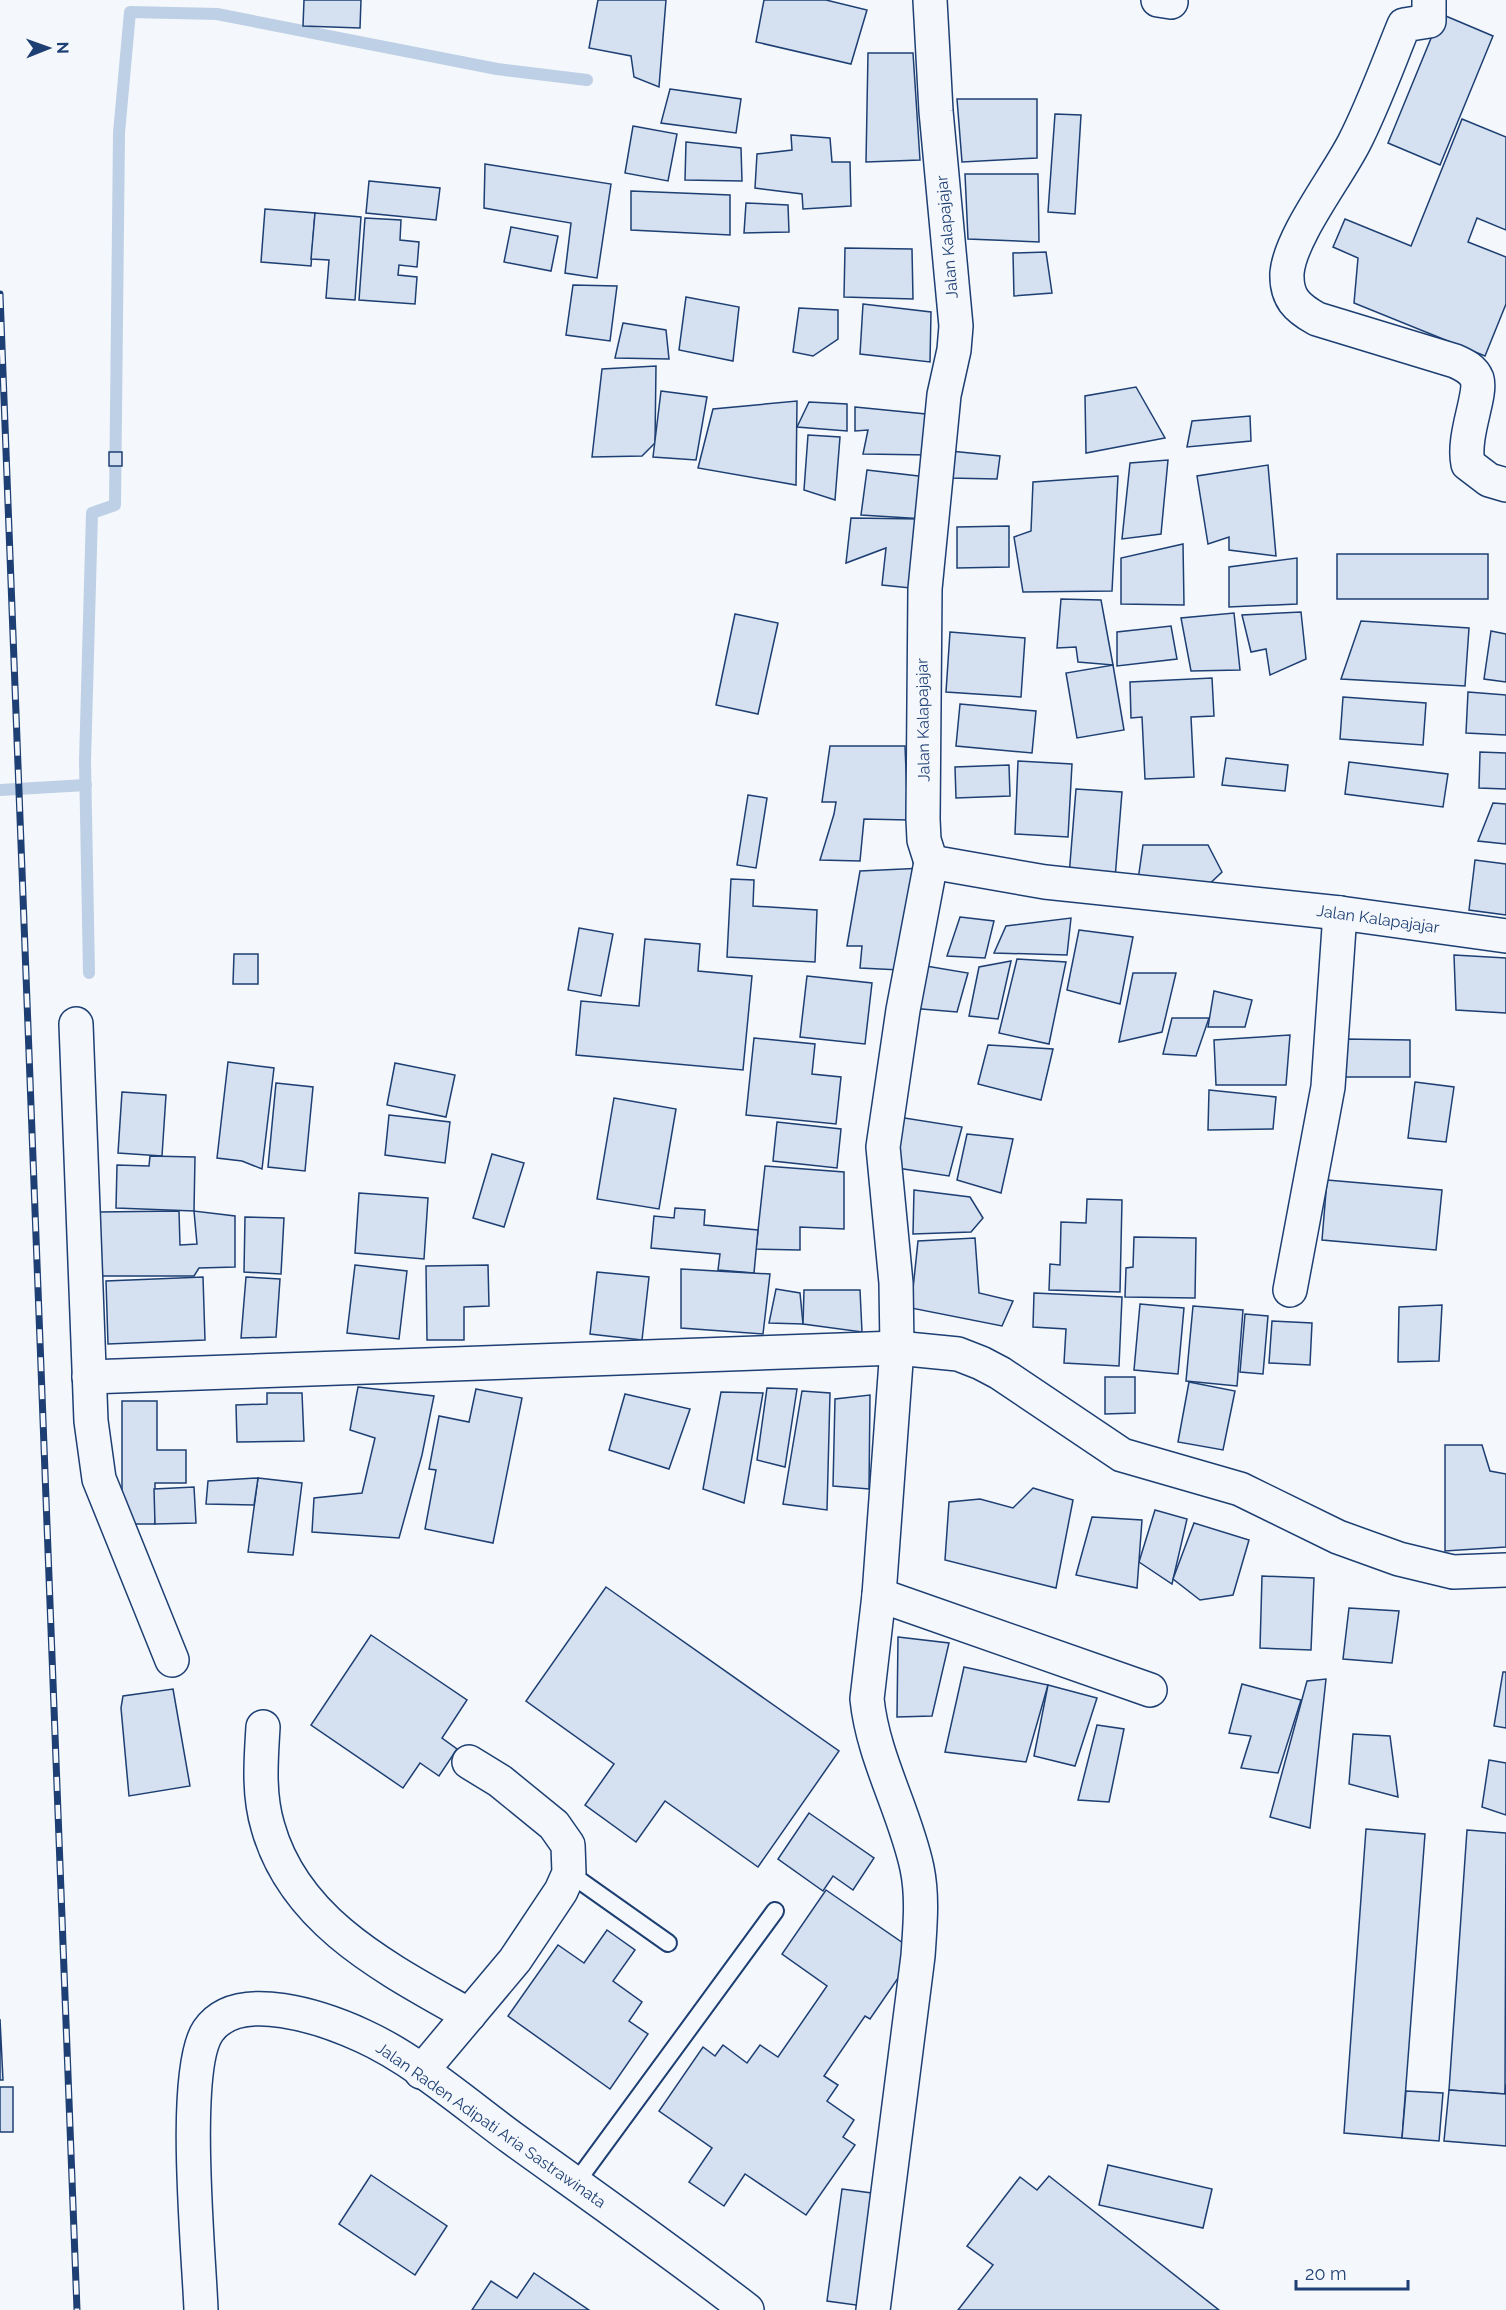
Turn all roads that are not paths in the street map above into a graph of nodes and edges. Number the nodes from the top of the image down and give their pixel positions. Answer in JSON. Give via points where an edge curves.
{"nodes":[{"id":1,"x":930,"y":0,"type":"edge"},
{"id":2,"x":1429,"y":0,"type":"edge"},
{"id":3,"x":1506,"y":485,"type":"edge"},
{"id":4,"x":931,"y":862,"type":"junction"},
{"id":5,"x":1340,"y":913,"type":"junction"},
{"id":6,"x":1506,"y":936,"type":"edge"},
{"id":7,"x":76,"y":1024,"type":"dead end"},
{"id":8,"x":1290,"y":1290,"type":"dead end"},
{"id":9,"x":897,"y":1348,"type":"junction"},
{"id":10,"x":89,"y":1377,"type":"junction"},
{"id":11,"x":1506,"y":1570,"type":"edge"},
{"id":12,"x":879,"y":1595,"type":"junction"},
{"id":13,"x":172,"y":1660,"type":"dead end"},
{"id":14,"x":1150,"y":1690,"type":"dead end"},
{"id":15,"x":263,"y":1726,"type":"dead end"},
{"id":16,"x":469,"y":1762,"type":"dead end"},
{"id":17,"x":569,"y":1873,"type":"junction"},
{"id":18,"x":775,"y":1911,"type":"dead end"},
{"id":19,"x":668,"y":1943,"type":"dead end"},
{"id":20,"x":469,"y":2015,"type":"junction"},
{"id":21,"x":421,"y":2072,"type":"junction"},
{"id":22,"x":575,"y":2184,"type":"junction"},
{"id":23,"x":201,"y":2310,"type":"edge"},
{"id":24,"x":747,"y":2310,"type":"edge"},
{"id":25,"x":873,"y":2310,"type":"edge"}],
"edges":[{"from":1,"to":4,"type":"street","name":"Jalan Kalapajajar","via":[[956,326],[944,395],[923,635],[923,819]]},
{"from":2,"to":3,"type":"street","via":[[1429,21],[1404,25],[1354,142],[1292,251],[1288,294],[1298,309],[1317,319],[1466,366],[1477,380],[1478,390],[1466,439],[1468,464],[1489,480]]},
{"from":4,"to":5,"type":"street","name":"Jalan Kalapajajar","via":[[1046,882]]},
{"from":4,"to":9,"type":"street","via":[[903,1010],[883,1147],[896,1283]]},
{"from":5,"to":6,"type":"street","name":"Jalan Kalapajajar"},
{"from":5,"to":8,"type":"street","via":[[1328,1087]]},
{"from":7,"to":10,"type":"street"},
{"from":9,"to":10,"type":"street"},
{"from":9,"to":11,"type":"street","via":[[958,1354],[981,1363],[1122,1455],[1240,1489],[1338,1537],[1453,1572]]},
{"from":9,"to":12,"type":"street"},
{"from":10,"to":13,"type":"street","via":[[99,1479]]},
{"from":12,"to":14,"type":"street"},
{"from":12,"to":25,"type":"street","via":[[867,1685],[869,1715],[913,1855],[921,1903],[918,1956]]},
{"from":15,"to":20,"type":"street","via":[[261,1768],[267,1826],[295,1888],[319,1916],[356,1945]]},
{"from":16,"to":17,"type":"street","via":[[500,1780],[554,1825],[567,1845]]},
{"from":17,"to":19,"type":"lane"},
{"from":17,"to":20,"type":"street","via":[[515,1960]]},
{"from":18,"to":22,"type":"lane"},
{"from":20,"to":21,"type":"street"},
{"from":21,"to":22,"type":"street","name":"Jalan Raden Adipati Aria Sastrawinata"},
{"from":21,"to":23,"type":"street","name":"Jalan Raden Adipati Aria Sastrawinata","via":[[366,2037],[292,2012],[239,2010],[210,2028],[202,2040],[195,2072]]},
{"from":22,"to":24,"type":"street","name":"Jalan Raden Adipati Aria Sastrawinata"}]}
